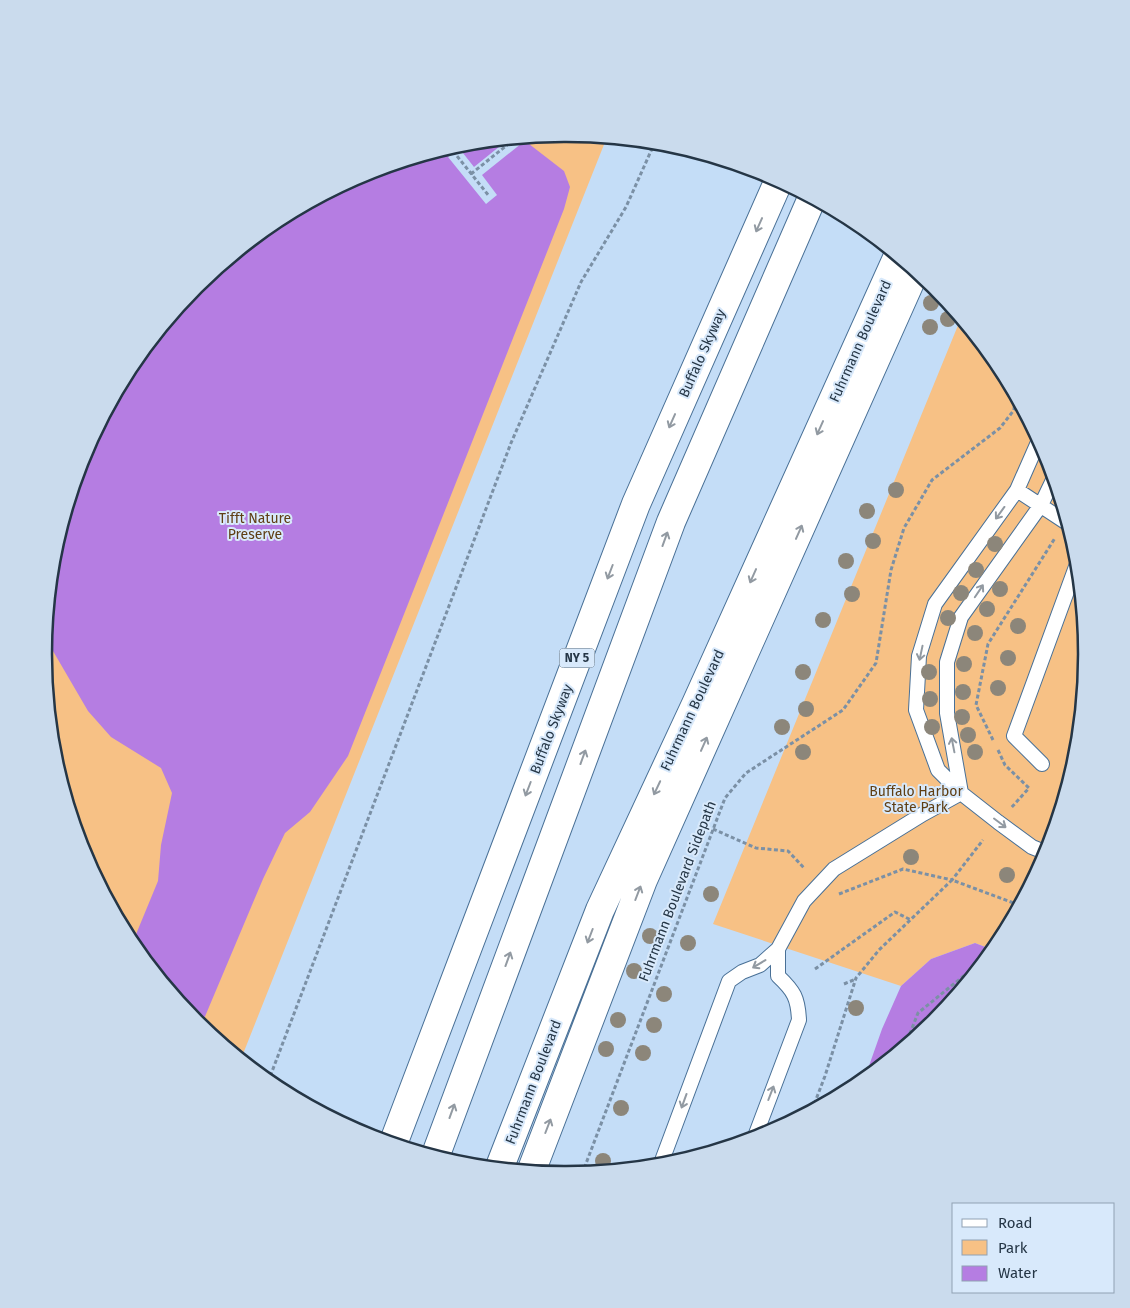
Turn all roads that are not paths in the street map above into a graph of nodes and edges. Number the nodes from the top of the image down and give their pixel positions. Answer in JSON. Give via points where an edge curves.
{"nodes":[{"id":1,"x":776,"y":187,"type":"edge"},
{"id":2,"x":810,"y":204,"type":"edge"},
{"id":3,"x":895,"y":262,"type":"edge"},
{"id":4,"x":913,"y":278,"type":"edge"},
{"id":5,"x":1035,"y":450,"type":"edge"},
{"id":6,"x":1049,"y":488,"type":"edge"},
{"id":7,"x":1017,"y":490,"type":"junction"},
{"id":8,"x":1041,"y":505,"type":"junction"},
{"id":9,"x":1059,"y":517,"type":"edge"},
{"id":10,"x":1072,"y":580,"type":"edge"},
{"id":11,"x":1042,"y":764,"type":"dead end"},
{"id":12,"x":961,"y":793,"type":"junction"},
{"id":13,"x":1038,"y":849,"type":"edge"},
{"id":14,"x":778,"y":949,"type":"junction"},
{"id":15,"x":758,"y":1128,"type":"edge"},
{"id":16,"x":396,"y":1137,"type":"edge"},
{"id":17,"x":437,"y":1150,"type":"edge"},
{"id":18,"x":663,"y":1157,"type":"edge"},
{"id":19,"x":502,"y":1162,"type":"edge"},
{"id":20,"x":534,"y":1165,"type":"edge"}],
"edges":[{"from":1,"to":16,"type":"main road","name":"Buffalo Skyway","number":"NY 5","one_way":true,"via":[[636,504]]},
{"from":17,"to":2,"type":"main road","one_way":true,"via":[[671,522]]},
{"from":3,"to":19,"type":"main road","name":"Fuhrmann Boulevard","one_way":true,"via":[[600,910]]},
{"from":20,"to":4,"type":"main road","name":"Fuhrmann Boulevard","one_way":true,"via":[[643,880]]},
{"from":5,"to":7,"type":"lane"},
{"from":6,"to":8,"type":"lane"},
{"from":7,"to":8,"type":"lane"},
{"from":7,"to":12,"type":"lane","one_way":true,"via":[[935,604],[919,656],[916,710],[938,770]]},
{"from":8,"to":9,"type":"lane"},
{"from":12,"to":8,"type":"lane","one_way":true,"via":[[947,714],[947,662],[961,617]]},
{"from":10,"to":11,"type":"lane","via":[[1014,736]]},
{"from":12,"to":13,"type":"lane","one_way":true},
{"from":12,"to":14,"type":"lane","via":[[834,870],[804,901]]},
{"from":15,"to":14,"type":"lane","one_way":true,"via":[[798,1020],[798,1002],[789,986],[778,976]]},
{"from":14,"to":18,"type":"lane","one_way":true,"via":[[760,965],[730,981]]}]}
